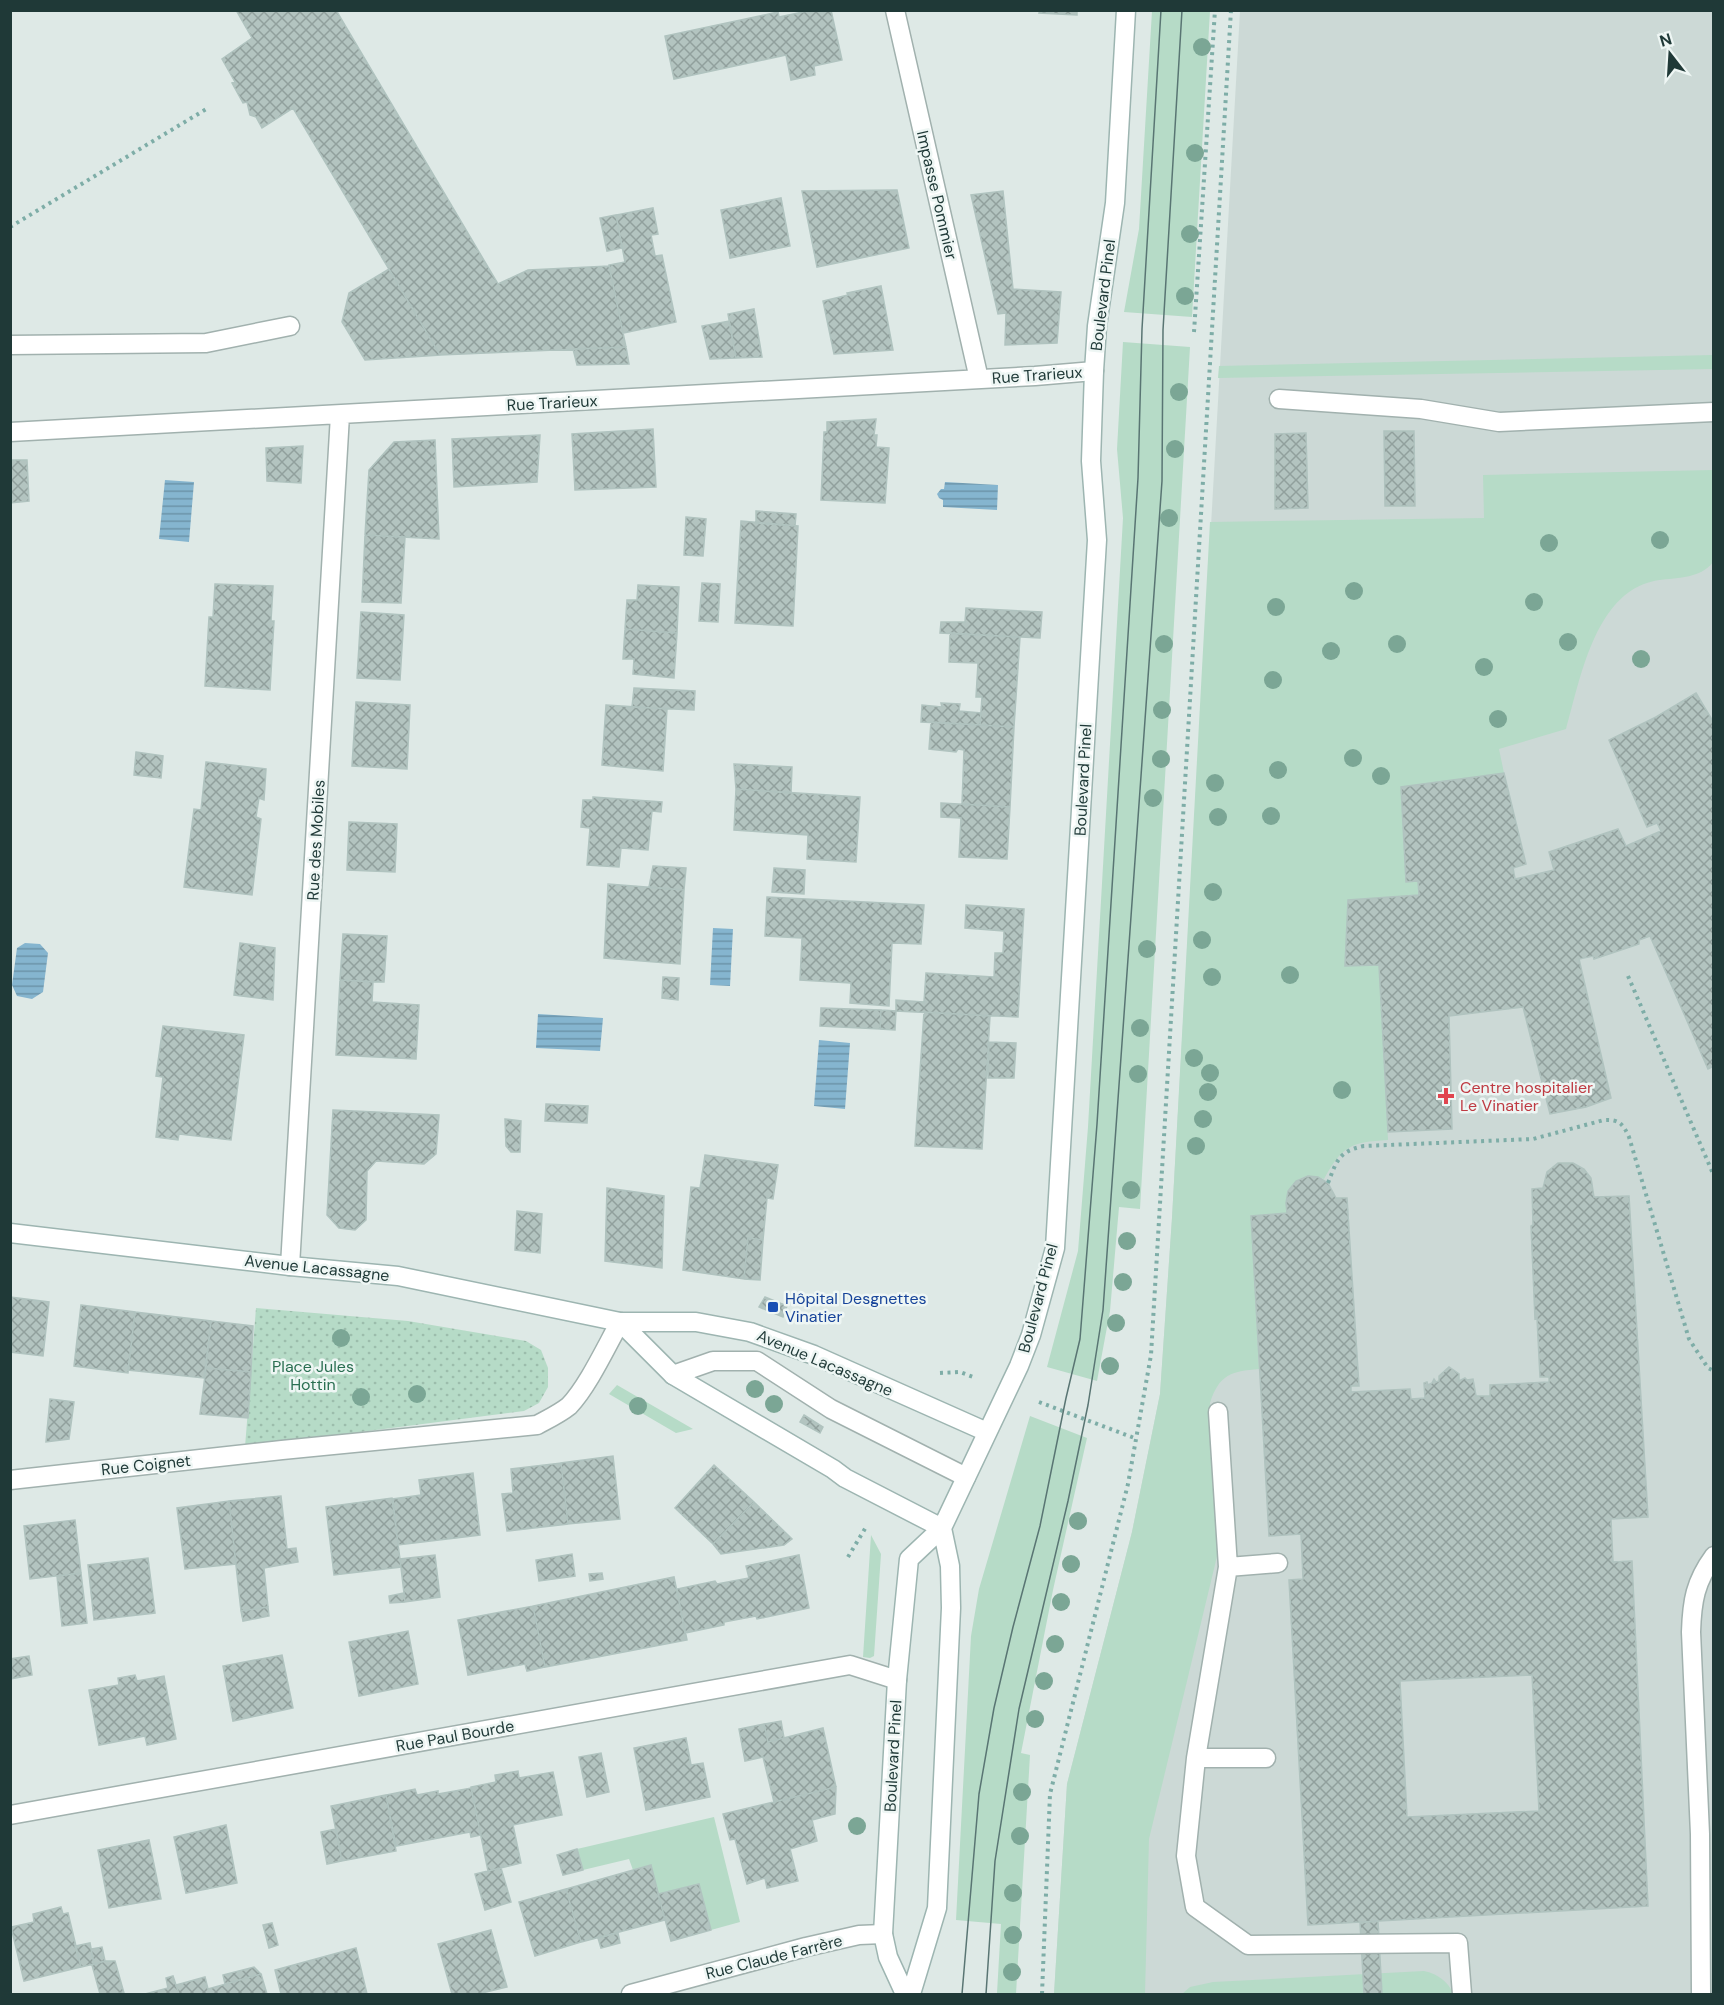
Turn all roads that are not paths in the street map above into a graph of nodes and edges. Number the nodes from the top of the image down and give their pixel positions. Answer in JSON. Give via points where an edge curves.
{"nodes":[{"id":1,"x":895,"y":10,"type":"edge"},
{"id":2,"x":1126,"y":10,"type":"edge"},
{"id":3,"x":290,"y":326,"type":"dead end"},
{"id":4,"x":10,"y":345,"type":"edge"},
{"id":5,"x":1094,"y":371,"type":"junction"},
{"id":6,"x":979,"y":379,"type":"junction"},
{"id":7,"x":1279,"y":399,"type":"dead end"},
{"id":8,"x":1713,"y":412,"type":"edge"},
{"id":9,"x":340,"y":415,"type":"junction"},
{"id":10,"x":10,"y":432,"type":"edge"},
{"id":11,"x":10,"y":1233,"type":"edge"},
{"id":12,"x":290,"y":1266,"type":"junction"},
{"id":13,"x":620,"y":1322,"type":"junction"},
{"id":14,"x":674,"y":1375,"type":"junction"},
{"id":15,"x":1218,"y":1412,"type":"dead end"},
{"id":16,"x":987,"y":1432,"type":"junction"},
{"id":17,"x":966,"y":1477,"type":"junction"},
{"id":18,"x":10,"y":1480,"type":"edge"},
{"id":19,"x":942,"y":1528,"type":"junction"},
{"id":20,"x":1713,"y":1556,"type":"edge"},
{"id":21,"x":1278,"y":1563,"type":"dead end"},
{"id":22,"x":1228,"y":1567,"type":"junction"},
{"id":23,"x":897,"y":1680,"type":"junction"},
{"id":24,"x":1196,"y":1758,"type":"junction"},
{"id":25,"x":1266,"y":1758,"type":"dead end"},
{"id":26,"x":10,"y":1815,"type":"edge"},
{"id":27,"x":883,"y":1934,"type":"junction"},
{"id":28,"x":631,"y":1995,"type":"edge"},
{"id":29,"x":905,"y":1995,"type":"edge"},
{"id":30,"x":911,"y":1995,"type":"edge"},
{"id":31,"x":1462,"y":1995,"type":"edge"},
{"id":32,"x":1701,"y":1995,"type":"edge"}],
"edges":[{"from":1,"to":6,"type":"street","name":"Impasse Pommier"},
{"from":2,"to":5,"type":"street","name":"Boulevard Pinel","via":[[1115,203]]},
{"from":3,"to":4,"type":"street","via":[[206,343]]},
{"from":5,"to":6,"type":"street","name":"Rue Trarieux"},
{"from":5,"to":16,"type":"street","name":"Boulevard Pinel","via":[[1091,461],[1097,540],[1055,1248],[1026,1348]]},
{"from":6,"to":9,"type":"street","name":"Rue Trarieux"},
{"from":7,"to":8,"type":"street","via":[[1421,409],[1499,422]]},
{"from":9,"to":10,"type":"street","name":"Rue Trarieux"},
{"from":9,"to":12,"type":"street","name":"Rue des Mobiles"},
{"from":11,"to":12,"type":"street","name":"Avenue Lacassagne"},
{"from":12,"to":13,"type":"street","name":"Avenue Lacassagne","via":[[398,1276]]},
{"from":13,"to":14,"type":"street"},
{"from":13,"to":16,"type":"street","name":"Avenue Lacassagne","via":[[696,1322],[750,1332],[814,1355]]},
{"from":13,"to":18,"type":"street","name":"Rue Coignet","via":[[569,1405],[537,1425]]},
{"from":14,"to":17,"type":"street","name":"Avenue Lacassagne","via":[[713,1361],[757,1361],[831,1409]]},
{"from":14,"to":19,"type":"street","via":[[845,1478]]},
{"from":15,"to":22,"type":"street"},
{"from":16,"to":17,"type":"street","name":"Boulevard Pinel"},
{"from":17,"to":19,"type":"street","name":"Boulevard Pinel"},
{"from":19,"to":23,"type":"street","name":"Boulevard Pinel","via":[[909,1559]]},
{"from":19,"to":30,"type":"street","via":[[950,1566],[951,1608],[937,1908]]},
{"from":20,"to":32,"type":"street","via":[[1702,1572],[1692,1601],[1691,1632],[1700,1834]]},
{"from":21,"to":22,"type":"street"},
{"from":22,"to":24,"type":"street"},
{"from":23,"to":26,"type":"street","name":"Rue Paul Bourde","via":[[850,1665]]},
{"from":23,"to":27,"type":"street","name":"Boulevard Pinel"},
{"from":24,"to":25,"type":"street"},
{"from":24,"to":31,"type":"street","via":[[1186,1856],[1196,1907],[1248,1945],[1458,1943]]},
{"from":27,"to":28,"type":"street","name":"Rue Claude Farrère","via":[[859,1935],[806,1947]]},
{"from":27,"to":29,"type":"street","name":"Boulevard Pinel","via":[[888,1957]]}]}
